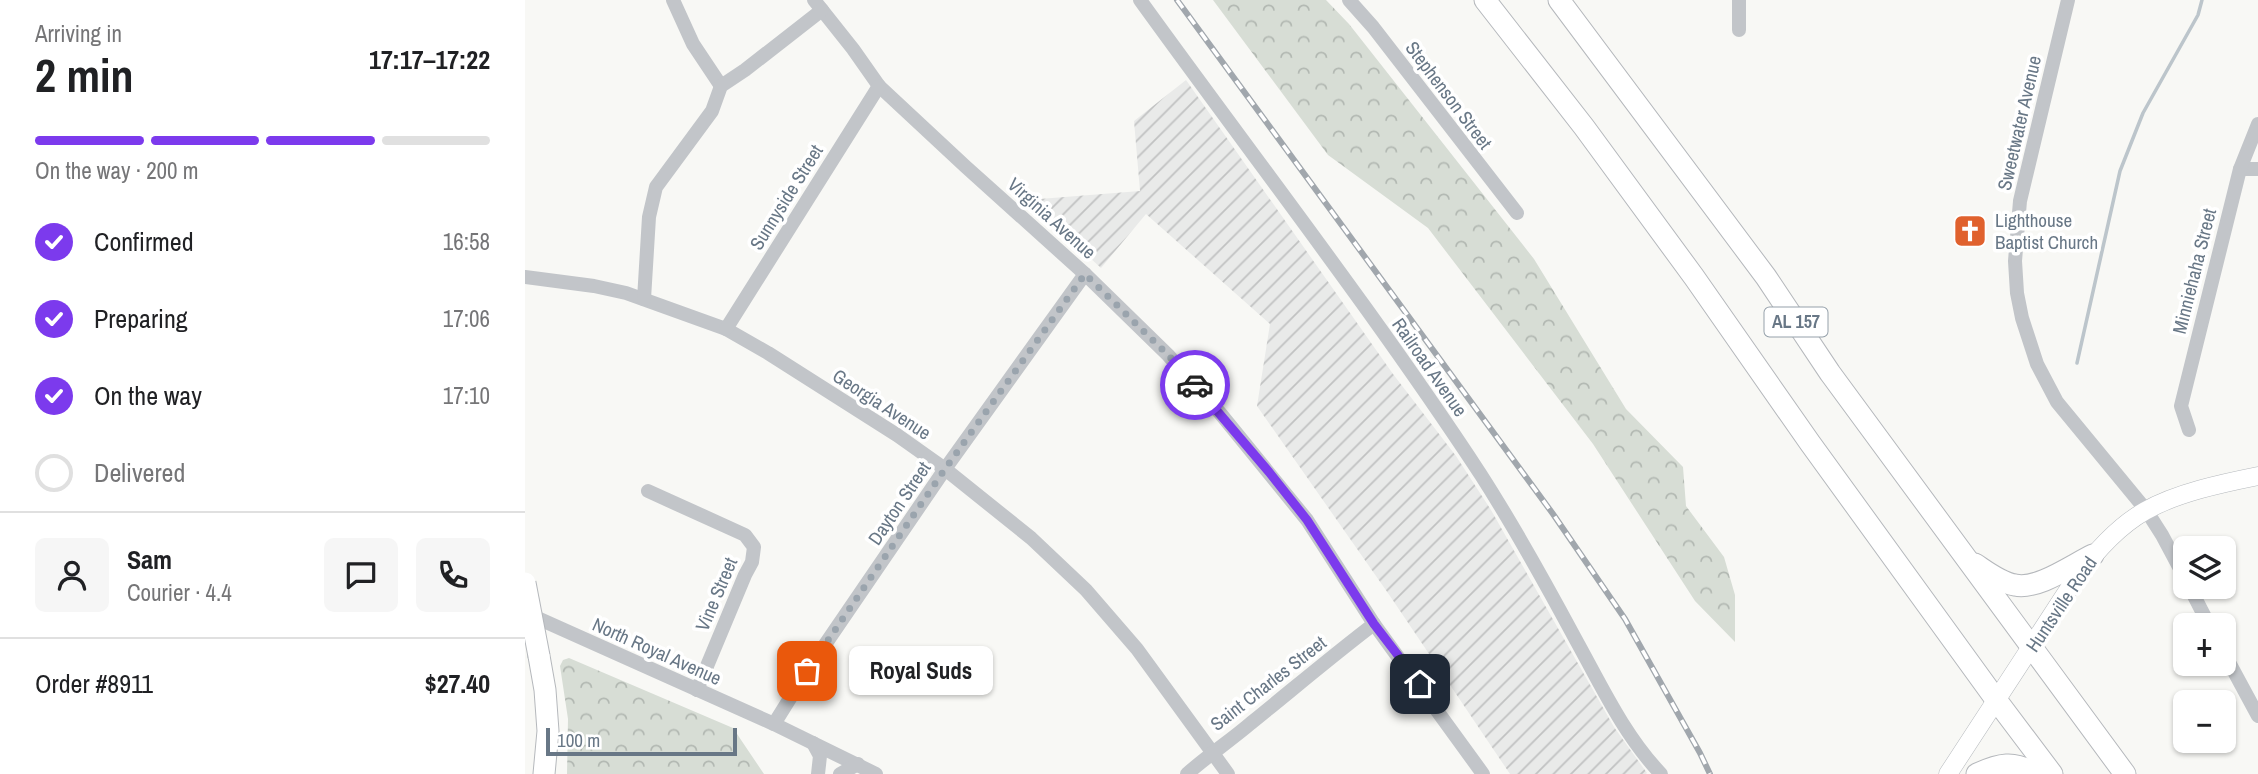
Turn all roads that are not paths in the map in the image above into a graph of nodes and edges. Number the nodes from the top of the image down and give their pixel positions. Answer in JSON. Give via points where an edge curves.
{"nodes":[{"id":1,"x":673,"y":0,"type":"edge"},
{"id":2,"x":1140,"y":0,"type":"edge"},
{"id":3,"x":1349,"y":0,"type":"edge"},
{"id":4,"x":1485,"y":0,"type":"edge"},
{"id":5,"x":1559,"y":0,"type":"edge"},
{"id":6,"x":1739,"y":0,"type":"edge"},
{"id":7,"x":2068,"y":0,"type":"edge"},
{"id":8,"x":818,"y":5,"type":"edge"},
{"id":9,"x":1739,"y":30,"type":"dead end"},
{"id":10,"x":721,"y":86,"type":"junction"},
{"id":11,"x":879,"y":86,"type":"junction"},
{"id":12,"x":2258,"y":124,"type":"edge"},
{"id":13,"x":2239,"y":169,"type":"junction"},
{"id":14,"x":2258,"y":169,"type":"edge"},
{"id":15,"x":1517,"y":213,"type":"dead end"},
{"id":16,"x":1085,"y":274,"type":"junction"},
{"id":17,"x":525,"y":277,"type":"edge"},
{"id":18,"x":643,"y":299,"type":"junction"},
{"id":19,"x":726,"y":329,"type":"junction"},
{"id":20,"x":2189,"y":430,"type":"dead end"},
{"id":21,"x":945,"y":469,"type":"junction"},
{"id":22,"x":2258,"y":476,"type":"edge"},
{"id":23,"x":648,"y":491,"type":"dead end"},
{"id":24,"x":2146,"y":510,"type":"junction"},
{"id":25,"x":2093,"y":555,"type":"junction"},
{"id":26,"x":2173,"y":556,"type":"edge"},
{"id":27,"x":1966,"y":559,"type":"junction"},
{"id":28,"x":525,"y":582,"type":"edge"},
{"id":29,"x":525,"y":612,"type":"edge"},
{"id":30,"x":1374,"y":624,"type":"junction"},
{"id":31,"x":2031,"y":647,"type":"junction"},
{"id":32,"x":2236,"y":675,"type":"edge"},
{"id":33,"x":697,"y":690,"type":"junction"},
{"id":34,"x":1997,"y":701,"type":"junction"},
{"id":35,"x":2258,"y":716,"type":"edge"},
{"id":36,"x":774,"y":724,"type":"junction"},
{"id":37,"x":813,"y":743,"type":"junction"},
{"id":38,"x":1213,"y":751,"type":"junction"},
{"id":39,"x":859,"y":764,"type":"junction"},
{"id":40,"x":544,"y":774,"type":"edge"},
{"id":41,"x":818,"y":774,"type":"edge"},
{"id":42,"x":840,"y":774,"type":"edge"},
{"id":43,"x":876,"y":774,"type":"edge"},
{"id":44,"x":1187,"y":774,"type":"edge"},
{"id":45,"x":1229,"y":774,"type":"edge"},
{"id":46,"x":1483,"y":774,"type":"edge"},
{"id":47,"x":1661,"y":774,"type":"edge"},
{"id":48,"x":1948,"y":774,"type":"edge"},
{"id":49,"x":1977,"y":774,"type":"edge"},
{"id":50,"x":2035,"y":774,"type":"edge"},
{"id":51,"x":2052,"y":774,"type":"edge"},
{"id":52,"x":2125,"y":774,"type":"edge"}],
"edges":[{"from":1,"to":10,"type":"street","via":[[693,44]]},
{"from":2,"to":47,"type":"street","name":"Railroad Avenue","via":[[1424,390],[1528,552],[1618,717]]},
{"from":3,"to":15,"type":"street","name":"Stephenson Street"},
{"from":4,"to":34,"type":"highway","number":"AL 157","via":[[1694,277]]},
{"from":5,"to":27,"type":"highway","number":"AL 157","via":[[1766,277]]},
{"from":6,"to":9,"type":"street"},
{"from":7,"to":24,"type":"street","name":"Sweetwater Avenue","via":[[2020,201],[2017,293],[2033,353],[2057,402]]},
{"from":8,"to":10,"type":"street"},
{"from":8,"to":11,"type":"street","name":"Virginia Avenue"},
{"from":10,"to":18,"type":"street","via":[[712,111],[656,187]]},
{"from":11,"to":16,"type":"street","name":"Virginia Avenue"},
{"from":11,"to":19,"type":"street","name":"Sunnyside Street"},
{"from":12,"to":13,"type":"street","name":"Minniehaha Street"},
{"from":13,"to":14,"type":"street"},
{"from":13,"to":20,"type":"street","name":"Minniehaha Street","via":[[2181,406]]},
{"from":16,"to":21,"type":"street","name":"Dayton Street"},
{"from":16,"to":30,"type":"street","name":"Virginia Avenue","via":[[1168,355],[1269,472],[1307,520]]},
{"from":17,"to":18,"type":"street","name":"Georgia Avenue","via":[[594,286]]},
{"from":18,"to":19,"type":"street","name":"Georgia Avenue"},
{"from":19,"to":21,"type":"street","name":"Georgia Avenue"},
{"from":21,"to":36,"type":"street","name":"Dayton Street"},
{"from":21,"to":38,"type":"street","name":"Georgia Avenue","via":[[1031,538],[1086,590],[1137,649]]},
{"from":22,"to":24,"type":"main road","name":"Huntsville Road","via":[[2186,494]]},
{"from":23,"to":33,"type":"street","name":"Vine Street","via":[[745,535],[754,547],[753,562]]},
{"from":24,"to":25,"type":"main road","name":"Huntsville Road"},
{"from":24,"to":26,"type":"street","name":"Sweetwater Avenue"},
{"from":25,"to":27,"type":"highway","via":[[2035,585],[2016,586]]},
{"from":25,"to":31,"type":"main road","name":"Huntsville Road"},
{"from":27,"to":31,"type":"highway","number":"AL 157"},
{"from":28,"to":40,"type":"highway","bridge":true,"via":[[545,690]]},
{"from":29,"to":33,"type":"street","name":"North Royal Avenue"},
{"from":30,"to":38,"type":"street","name":"Saint Charles Street"},
{"from":30,"to":46,"type":"street","name":"Virginia Avenue"},
{"from":31,"to":34,"type":"main road","name":"Huntsville Road"},
{"from":31,"to":52,"type":"highway","number":"AL 157"},
{"from":32,"to":35,"type":"street"},
{"from":33,"to":36,"type":"street","name":"North Royal Avenue"},
{"from":34,"to":48,"type":"main road","name":"Huntsville Road"},
{"from":34,"to":51,"type":"highway","number":"AL 157"},
{"from":36,"to":37,"type":"street","name":"North Royal Avenue"},
{"from":37,"to":39,"type":"street","name":"North Royal Avenue"},
{"from":37,"to":41,"type":"street","via":[[820,756]]},
{"from":38,"to":44,"type":"street","name":"Saint Charles Street"},
{"from":38,"to":45,"type":"street","name":"Georgia Avenue"},
{"from":39,"to":42,"type":"street"},
{"from":39,"to":43,"type":"street","name":"North Royal Avenue"},
{"from":49,"to":50,"type":"highway","via":[[2001,765],[2021,765]]}]}
